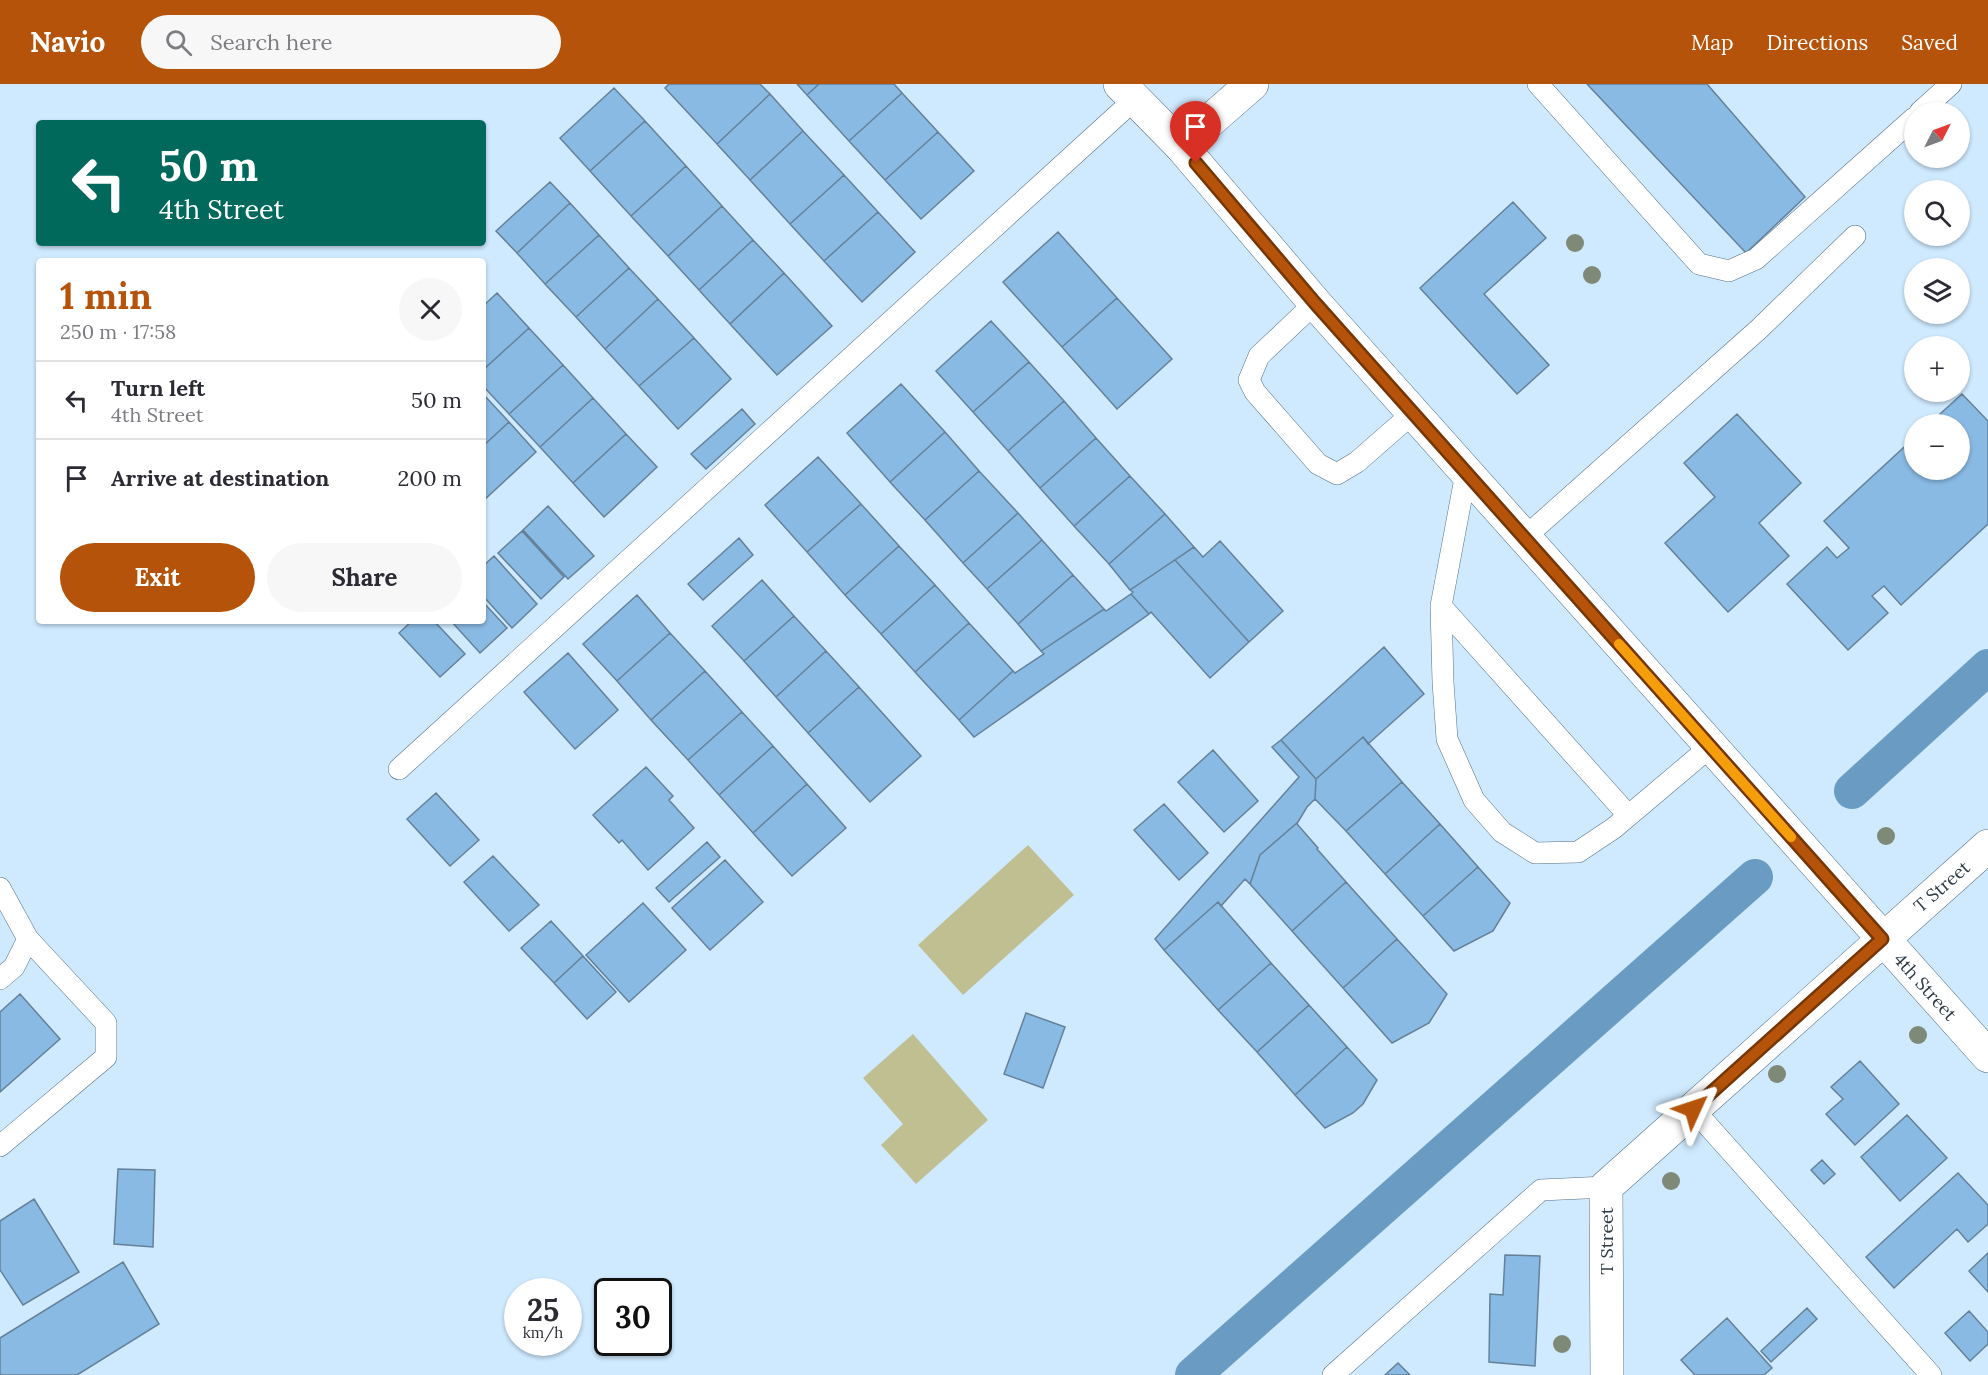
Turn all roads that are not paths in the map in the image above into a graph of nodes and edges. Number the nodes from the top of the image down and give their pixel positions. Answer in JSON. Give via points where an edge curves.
{"nodes":[{"id":1,"x":1252,"y":84,"type":"edge"},
{"id":2,"x":1538,"y":84,"type":"edge"},
{"id":3,"x":1951,"y":84,"type":"edge"},
{"id":4,"x":1127,"y":92,"type":"edge"},
{"id":5,"x":1931,"y":102,"type":"edge"},
{"id":6,"x":1904,"y":127,"type":"edge"},
{"id":7,"x":1181,"y":146,"type":"junction"},
{"id":8,"x":1855,"y":236,"type":"dead end"},
{"id":9,"x":1315,"y":303,"type":"junction"},
{"id":10,"x":1413,"y":413,"type":"junction"},
{"id":11,"x":1466,"y":473,"type":"junction"},
{"id":12,"x":1524,"y":538,"type":"junction"},
{"id":13,"x":1441,"y":606,"type":"junction"},
{"id":14,"x":1710,"y":747,"type":"junction"},
{"id":15,"x":399,"y":769,"type":"dead end"},
{"id":16,"x":1628,"y":815,"type":"junction"},
{"id":17,"x":1988,"y":846,"type":"edge"},
{"id":18,"x":0,"y":888,"type":"edge"},
{"id":19,"x":28,"y":939,"type":"junction"},
{"id":20,"x":1882,"y":939,"type":"junction"},
{"id":21,"x":0,"y":980,"type":"edge"},
{"id":22,"x":1988,"y":1056,"type":"edge"},
{"id":23,"x":1693,"y":1109,"type":"junction"},
{"id":24,"x":0,"y":1146,"type":"edge"},
{"id":25,"x":1606,"y":1187,"type":"junction"},
{"id":26,"x":1332,"y":1375,"type":"edge"},
{"id":27,"x":1607,"y":1375,"type":"edge"},
{"id":28,"x":1931,"y":1375,"type":"edge"}],
"edges":[{"from":1,"to":7,"type":"street"},
{"from":2,"to":6,"type":"lane","via":[[1699,264],[1730,271],[1756,260]]},
{"from":3,"to":5,"type":"lane"},
{"from":4,"to":7,"type":"street","name":"4th Street"},
{"from":4,"to":15,"type":"lane"},
{"from":7,"to":9,"type":"street","name":"4th Street"},
{"from":8,"to":12,"type":"lane","via":[[1759,328]]},
{"from":9,"to":10,"type":"street","name":"4th Street"},
{"from":9,"to":10,"type":"lane","via":[[1259,356],[1249,380],[1318,464],[1336,474],[1357,462]]},
{"from":10,"to":11,"type":"street","name":"4th Street"},
{"from":11,"to":12,"type":"street","name":"4th Street"},
{"from":11,"to":13,"type":"lane"},
{"from":12,"to":14,"type":"street","name":"4th Street"},
{"from":13,"to":16,"type":"lane"},
{"from":13,"to":16,"type":"lane","via":[[1447,739],[1474,800],[1502,832],[1535,853],[1578,852]]},
{"from":14,"to":16,"type":"lane"},
{"from":14,"to":20,"type":"street","name":"4th Street"},
{"from":17,"to":20,"type":"street","name":"T Street"},
{"from":18,"to":19,"type":"lane"},
{"from":19,"to":21,"type":"lane","via":[[14,967]]},
{"from":19,"to":24,"type":"lane","via":[[106,1023],[106,1057]]},
{"from":20,"to":22,"type":"street","name":"4th Street"},
{"from":20,"to":23,"type":"street","name":"T Street"},
{"from":23,"to":25,"type":"street","name":"T Street"},
{"from":23,"to":28,"type":"lane"},
{"from":25,"to":26,"type":"lane","via":[[1541,1190]]},
{"from":25,"to":27,"type":"street","name":"T Street"}]}
